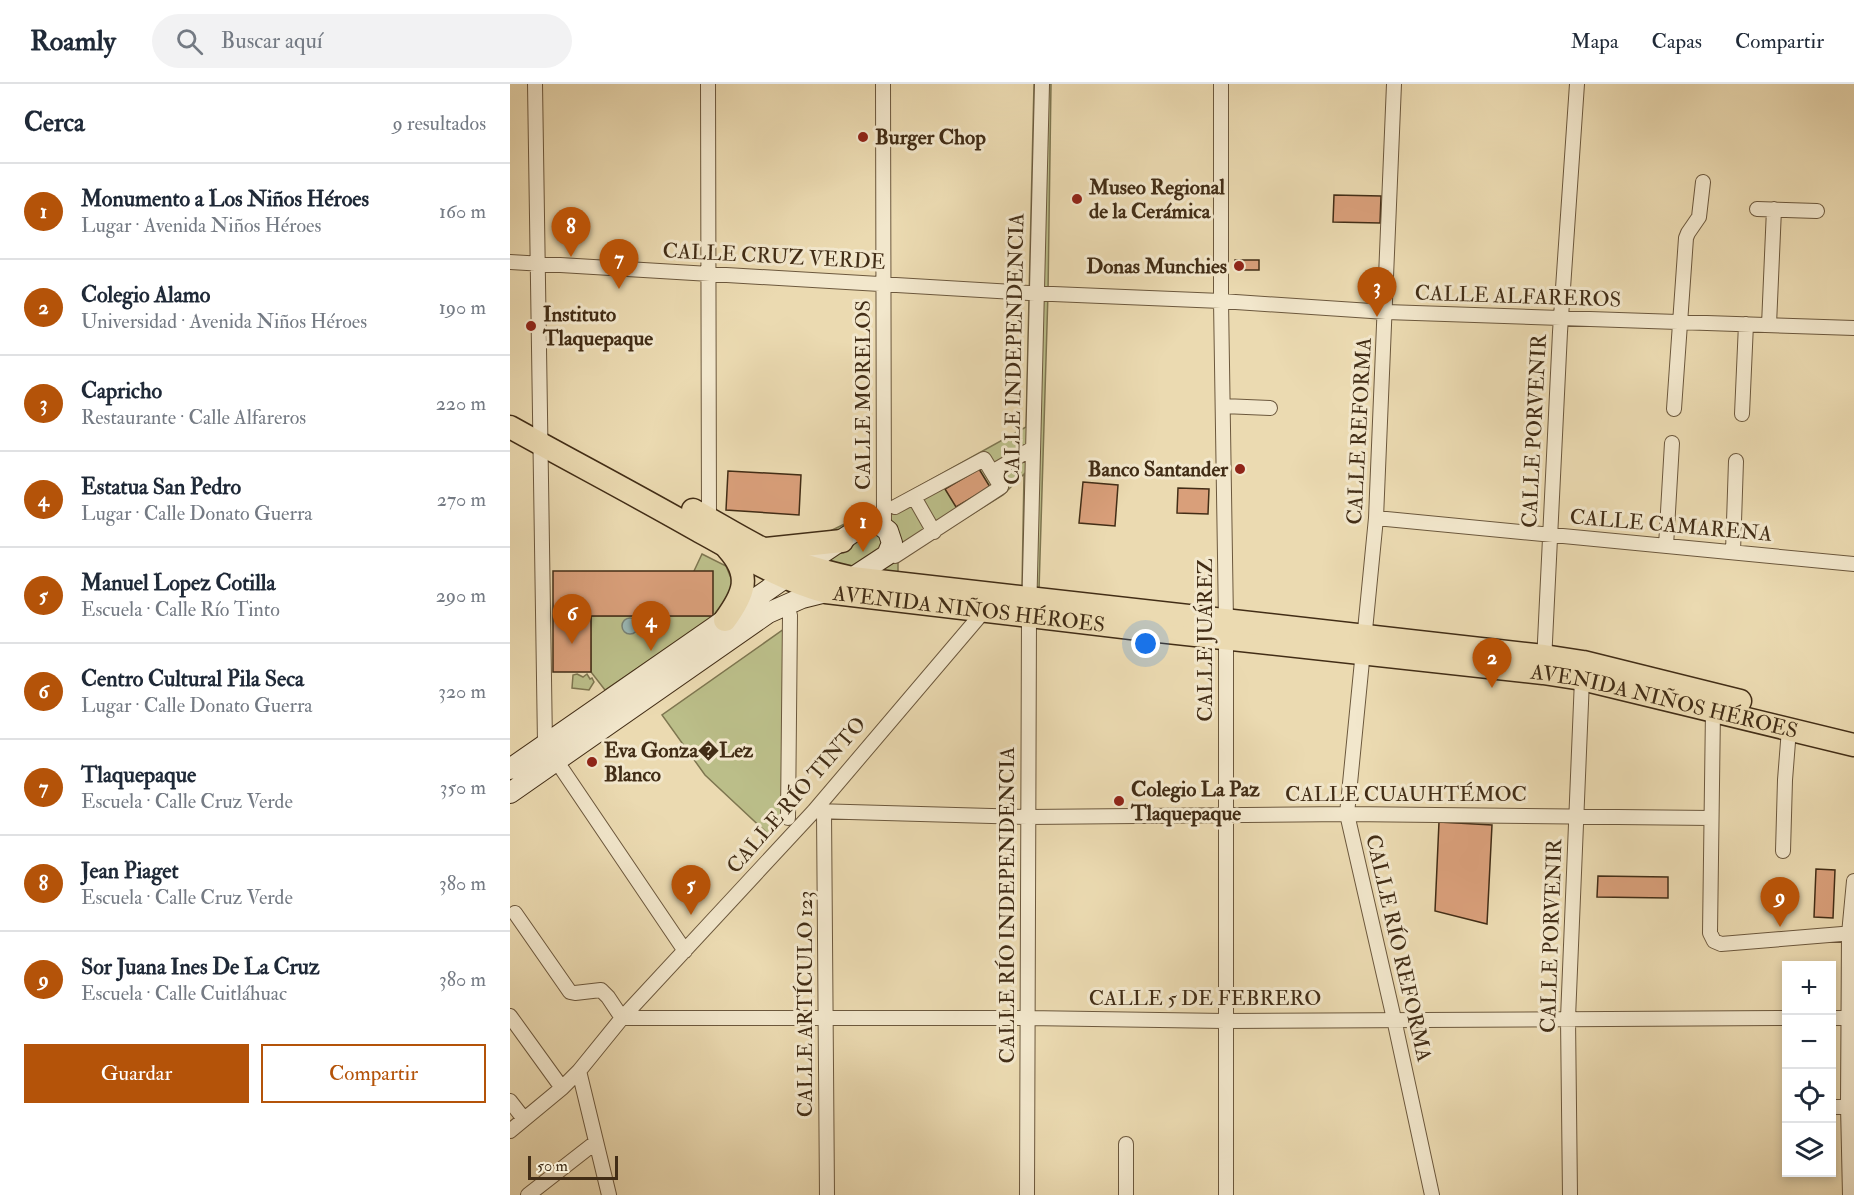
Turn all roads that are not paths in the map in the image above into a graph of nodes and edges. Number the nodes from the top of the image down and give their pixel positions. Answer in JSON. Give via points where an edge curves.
{"nodes":[{"id":1,"x":535,"y":84,"type":"edge"},
{"id":2,"x":708,"y":84,"type":"edge"},
{"id":3,"x":883,"y":84,"type":"edge"},
{"id":4,"x":1041,"y":84,"type":"edge"},
{"id":5,"x":1221,"y":84,"type":"edge"},
{"id":6,"x":1394,"y":84,"type":"edge"},
{"id":7,"x":1576,"y":84,"type":"edge"},
{"id":8,"x":1703,"y":182,"type":"dead end"},
{"id":9,"x":1757,"y":209,"type":"dead end"},
{"id":10,"x":1774,"y":209,"type":"junction"},
{"id":11,"x":1817,"y":211,"type":"dead end"},
{"id":12,"x":510,"y":262,"type":"edge"},
{"id":13,"x":538,"y":264,"type":"junction"},
{"id":14,"x":710,"y":273,"type":"junction"},
{"id":15,"x":884,"y":284,"type":"junction"},
{"id":16,"x":1036,"y":293,"type":"junction"},
{"id":17,"x":1221,"y":301,"type":"junction"},
{"id":18,"x":1386,"y":312,"type":"junction"},
{"id":19,"x":1561,"y":318,"type":"junction"},
{"id":20,"x":1681,"y":322,"type":"junction"},
{"id":21,"x":1746,"y":324,"type":"junction"},
{"id":22,"x":1769,"y":325,"type":"junction"},
{"id":23,"x":1854,"y":328,"type":"edge"},
{"id":24,"x":1223,"y":406,"type":"junction"},
{"id":25,"x":1270,"y":408,"type":"dead end"},
{"id":26,"x":1674,"y":409,"type":"dead end"},
{"id":27,"x":510,"y":411,"type":"edge"},
{"id":28,"x":1742,"y":414,"type":"dead end"},
{"id":29,"x":510,"y":427,"type":"edge"},
{"id":30,"x":541,"y":436,"type":"junction"},
{"id":31,"x":1672,"y":443,"type":"dead end"},
{"id":32,"x":1033,"y":448,"type":"junction"},
{"id":33,"x":1736,"y":461,"type":"dead end"},
{"id":34,"x":992,"y":472,"type":"junction"},
{"id":35,"x":914,"y":497,"type":"junction"},
{"id":36,"x":895,"y":507,"type":"dead end"},
{"id":37,"x":709,"y":518,"type":"junction"},
{"id":38,"x":1376,"y":518,"type":"junction"},
{"id":39,"x":884,"y":527,"type":"junction"},
{"id":40,"x":934,"y":532,"type":"junction"},
{"id":41,"x":1549,"y":535,"type":"junction"},
{"id":42,"x":842,"y":540,"type":"junction"},
{"id":43,"x":725,"y":546,"type":"junction"},
{"id":44,"x":1666,"y":546,"type":"junction"},
{"id":45,"x":763,"y":549,"type":"junction"},
{"id":46,"x":1733,"y":552,"type":"junction"},
{"id":47,"x":895,"y":556,"type":"dead end"},
{"id":48,"x":1854,"y":564,"type":"edge"},
{"id":49,"x":806,"y":566,"type":"junction"},
{"id":50,"x":785,"y":578,"type":"junction"},
{"id":51,"x":852,"y":578,"type":"junction"},
{"id":52,"x":826,"y":592,"type":"junction"},
{"id":53,"x":1029,"y":607,"type":"junction"},
{"id":54,"x":984,"y":611,"type":"junction"},
{"id":55,"x":790,"y":615,"type":"dead end"},
{"id":56,"x":725,"y":620,"type":"junction"},
{"id":57,"x":1226,"y":630,"type":"junction"},
{"id":58,"x":1364,"y":645,"type":"junction"},
{"id":59,"x":1544,"y":664,"type":"junction"},
{"id":60,"x":1582,"y":679,"type":"junction"},
{"id":61,"x":1713,"y":710,"type":"junction"},
{"id":62,"x":1790,"y":729,"type":"junction"},
{"id":63,"x":1854,"y":730,"type":"edge"},
{"id":64,"x":545,"y":744,"type":"junction"},
{"id":65,"x":1854,"y":745,"type":"edge"},
{"id":66,"x":556,"y":761,"type":"junction"},
{"id":67,"x":510,"y":770,"type":"edge"},
{"id":68,"x":510,"y":793,"type":"edge"},
{"id":69,"x":819,"y":811,"type":"junction"},
{"id":70,"x":1226,"y":814,"type":"junction"},
{"id":71,"x":1347,"y":814,"type":"junction"},
{"id":72,"x":1577,"y":816,"type":"junction"},
{"id":73,"x":1028,"y":817,"type":"junction"},
{"id":74,"x":788,"y":818,"type":"dead end"},
{"id":75,"x":1711,"y":818,"type":"junction"},
{"id":76,"x":1783,"y":851,"type":"dead end"},
{"id":77,"x":1854,"y":881,"type":"edge"},
{"id":78,"x":515,"y":913,"type":"dead end"},
{"id":79,"x":1851,"y":933,"type":"edge"},
{"id":80,"x":684,"y":951,"type":"junction"},
{"id":81,"x":510,"y":1016,"type":"edge"},
{"id":82,"x":622,"y":1018,"type":"junction"},
{"id":83,"x":826,"y":1018,"type":"junction"},
{"id":84,"x":1027,"y":1018,"type":"junction"},
{"id":85,"x":1568,"y":1018,"type":"junction"},
{"id":86,"x":1782,"y":1018,"type":"edge"},
{"id":87,"x":1836,"y":1018,"type":"edge"},
{"id":88,"x":1852,"y":1018,"type":"edge"},
{"id":89,"x":1394,"y":1019,"type":"junction"},
{"id":90,"x":1225,"y":1021,"type":"junction"},
{"id":91,"x":579,"y":1071,"type":"junction"},
{"id":92,"x":562,"y":1088,"type":"junction"},
{"id":93,"x":510,"y":1101,"type":"edge"},
{"id":94,"x":1851,"y":1106,"type":"edge"},
{"id":95,"x":1836,"y":1107,"type":"edge"},
{"id":96,"x":524,"y":1119,"type":"junction"},
{"id":97,"x":510,"y":1131,"type":"edge"},
{"id":98,"x":596,"y":1142,"type":"junction"},
{"id":99,"x":1126,"y":1144,"type":"dead end"},
{"id":100,"x":528,"y":1195,"type":"edge"},
{"id":101,"x":609,"y":1195,"type":"edge"},
{"id":102,"x":827,"y":1195,"type":"edge"},
{"id":103,"x":1027,"y":1195,"type":"edge"},
{"id":104,"x":1126,"y":1195,"type":"edge"},
{"id":105,"x":1226,"y":1195,"type":"edge"},
{"id":106,"x":1431,"y":1195,"type":"edge"},
{"id":107,"x":1570,"y":1195,"type":"edge"},
{"id":108,"x":1850,"y":1195,"type":"edge"}],
"edges":[{"from":1,"to":13,"type":"street"},
{"from":2,"to":14,"type":"street"},
{"from":3,"to":15,"type":"street","name":"CALLE MORELOS"},
{"from":4,"to":16,"type":"street","name":"CALLE INDEPENDENCIA"},
{"from":5,"to":17,"type":"street","name":"CALLE JUÁREZ"},
{"from":6,"to":18,"type":"street","name":"CALLE REFORMA"},
{"from":7,"to":19,"type":"street","name":"CALLE PORVENIR"},
{"from":8,"to":20,"type":"street","via":[[1699,217],[1686,238]]},
{"from":9,"to":10,"type":"street"},
{"from":10,"to":11,"type":"street"},
{"from":10,"to":22,"type":"street"},
{"from":12,"to":13,"type":"street","name":"CALLE CRUZ VERDE"},
{"from":13,"to":14,"type":"street","name":"CALLE CRUZ VERDE"},
{"from":13,"to":30,"type":"street"},
{"from":14,"to":15,"type":"street","name":"CALLE CRUZ VERDE"},
{"from":14,"to":37,"type":"street"},
{"from":15,"to":16,"type":"street","name":"CALLE CRUZ VERDE"},
{"from":15,"to":39,"type":"street","name":"CALLE MORELOS"},
{"from":16,"to":17,"type":"street","name":"CALLE ALFAREROS"},
{"from":16,"to":32,"type":"street","name":"CALLE INDEPENDENCIA"},
{"from":17,"to":18,"type":"street","name":"CALLE ALFAREROS"},
{"from":17,"to":24,"type":"street","name":"CALLE JUÁREZ"},
{"from":18,"to":19,"type":"street","name":"CALLE ALFAREROS"},
{"from":18,"to":38,"type":"street","name":"CALLE REFORMA"},
{"from":19,"to":20,"type":"street","name":"CALLE ALFAREROS"},
{"from":19,"to":41,"type":"street","name":"CALLE PORVENIR"},
{"from":20,"to":21,"type":"street","name":"CALLE ALFAREROS"},
{"from":20,"to":26,"type":"street"},
{"from":21,"to":22,"type":"street","name":"CALLE ALFAREROS"},
{"from":21,"to":28,"type":"street"},
{"from":22,"to":23,"type":"street","name":"CALLE ALFAREROS"},
{"from":24,"to":25,"type":"street"},
{"from":24,"to":57,"type":"street","name":"CALLE JUÁREZ"},
{"from":27,"to":30,"type":"main road","name":"AVENIDA NIÑOS HÉROES"},
{"from":29,"to":30,"type":"main road","name":"AVENIDA NIÑOS HÉROES"},
{"from":30,"to":37,"type":"main road","name":"AVENIDA NIÑOS HÉROES"},
{"from":30,"to":43,"type":"main road","name":"AVENIDA NIÑOS HÉROES"},
{"from":30,"to":64,"type":"street"},
{"from":31,"to":44,"type":"street"},
{"from":32,"to":34,"type":"street"},
{"from":32,"to":53,"type":"street","name":"CALLE INDEPENDENCIA"},
{"from":33,"to":46,"type":"street"},
{"from":34,"to":35,"type":"street","via":[[984,459]]},
{"from":34,"to":40,"type":"street","via":[[1001,487]]},
{"from":35,"to":36,"type":"street"},
{"from":35,"to":40,"type":"street"},
{"from":37,"to":45,"type":"main road","name":"AVENIDA NIÑOS HÉROES"},
{"from":38,"to":41,"type":"street","name":"CALLE CAMARENA"},
{"from":38,"to":58,"type":"street","name":"CALLE REFORMA"},
{"from":39,"to":42,"type":"main road","via":[[867,523]]},
{"from":39,"to":51,"type":"main road","via":[[892,543],[887,555]]},
{"from":40,"to":47,"type":"street"},
{"from":41,"to":44,"type":"street","name":"CALLE CAMARENA"},
{"from":41,"to":59,"type":"street","name":"CALLE PORVENIR"},
{"from":42,"to":45,"type":"main road"},
{"from":42,"to":49,"type":"main road"},
{"from":43,"to":50,"type":"main road","name":"AVENIDA NIÑOS HÉROES"},
{"from":43,"to":56,"type":"main road","via":[[739,564],[744,580],[741,597]]},
{"from":44,"to":46,"type":"street","name":"CALLE CAMARENA"},
{"from":45,"to":49,"type":"main road","name":"AVENIDA NIÑOS HÉROES"},
{"from":46,"to":48,"type":"street","name":"CALLE CAMARENA"},
{"from":49,"to":50,"type":"main road"},
{"from":49,"to":51,"type":"main road","name":"AVENIDA NIÑOS HÉROES"},
{"from":50,"to":52,"type":"main road","name":"AVENIDA NIÑOS HÉROES"},
{"from":50,"to":56,"type":"main road"},
{"from":51,"to":52,"type":"main road"},
{"from":51,"to":53,"type":"main road","name":"AVENIDA NIÑOS HÉROES"},
{"from":52,"to":54,"type":"main road","name":"AVENIDA NIÑOS HÉROES"},
{"from":52,"to":66,"type":"main road","via":[[768,614]]},
{"from":53,"to":54,"type":"main road","name":"AVENIDA NIÑOS HÉROES"},
{"from":53,"to":57,"type":"main road","name":"AVENIDA NIÑOS HÉROES"},
{"from":53,"to":73,"type":"street","name":"CALLE RÍO INDEPENDENCIA"},
{"from":54,"to":69,"type":"street","name":"CALLE RÍO TINTO"},
{"from":55,"to":74,"type":"street"},
{"from":56,"to":64,"type":"main road"},
{"from":57,"to":58,"type":"main road","name":"AVENIDA NIÑOS HÉROES"},
{"from":57,"to":70,"type":"street","name":"CALLE JUÁREZ"},
{"from":58,"to":59,"type":"main road","name":"AVENIDA NIÑOS HÉROES"},
{"from":58,"to":71,"type":"street","name":"CALLE RÍO REFORMA"},
{"from":59,"to":60,"type":"main road","name":"AVENIDA NIÑOS HÉROES"},
{"from":59,"to":63,"type":"main road","name":"AVENIDA NIÑOS HÉROES","via":[[1583,662]]},
{"from":60,"to":61,"type":"main road","name":"AVENIDA NIÑOS HÉROES"},
{"from":60,"to":72,"type":"street","name":"CALLE PORVENIR"},
{"from":61,"to":62,"type":"main road","name":"AVENIDA NIÑOS HÉROES"},
{"from":61,"to":75,"type":"street"},
{"from":62,"to":65,"type":"main road","name":"AVENIDA NIÑOS HÉROES"},
{"from":62,"to":76,"type":"street"},
{"from":64,"to":66,"type":"street"},
{"from":64,"to":67,"type":"main road"},
{"from":66,"to":68,"type":"main road"},
{"from":66,"to":80,"type":"street"},
{"from":69,"to":73,"type":"street","name":"CALLE CUAUHTÉMOC"},
{"from":69,"to":80,"type":"street","name":"CALLE RÍO TINTO"},
{"from":69,"to":83,"type":"street","name":"CALLE ARTÍCULO 123"},
{"from":70,"to":71,"type":"street","name":"CALLE CUAUHTÉMOC"},
{"from":70,"to":73,"type":"street","name":"CALLE CUAUHTÉMOC"},
{"from":70,"to":90,"type":"street","name":"CALLE JUÁREZ"},
{"from":71,"to":72,"type":"street","name":"CALLE CUAUHTÉMOC"},
{"from":71,"to":89,"type":"street","name":"CALLE RÍO REFORMA"},
{"from":72,"to":75,"type":"street","name":"CALLE CUAUHTÉMOC"},
{"from":72,"to":85,"type":"street","name":"CALLE PORVENIR"},
{"from":73,"to":84,"type":"street","name":"CALLE RÍO INDEPENDENCIA"},
{"from":75,"to":79,"type":"street","via":[[1710,933],[1714,942]]},
{"from":77,"to":79,"type":"street"},
{"from":78,"to":82,"type":"street","via":[[570,992],[601,990]]},
{"from":79,"to":88,"type":"street"},
{"from":80,"to":82,"type":"street","name":"CALLE RÍO TINTO"},
{"from":81,"to":92,"type":"street"},
{"from":82,"to":83,"type":"street","name":"CALLE 5 DE FEBRERO"},
{"from":82,"to":91,"type":"street","name":"CALLE RÍO TINTO"},
{"from":83,"to":84,"type":"street","name":"CALLE 5 DE FEBRERO"},
{"from":83,"to":102,"type":"street","name":"CALLE ARTÍCULO 123"},
{"from":84,"to":90,"type":"street","name":"CALLE 5 DE FEBRERO"},
{"from":84,"to":103,"type":"street","name":"CALLE RÍO INDEPENDENCIA"},
{"from":85,"to":86,"type":"street","name":"CALLE 5 DE FEBRERO"},
{"from":85,"to":89,"type":"street","name":"CALLE 5 DE FEBRERO"},
{"from":85,"to":107,"type":"street","name":"CALLE PORVENIR"},
{"from":87,"to":88,"type":"street"},
{"from":88,"to":94,"type":"street"},
{"from":89,"to":90,"type":"street","name":"CALLE 5 DE FEBRERO"},
{"from":89,"to":106,"type":"street","name":"CALLE RÍO REFORMA"},
{"from":90,"to":105,"type":"street","name":"CALLE JUÁREZ"},
{"from":91,"to":92,"type":"street","name":"CALLE RÍO TINTO"},
{"from":91,"to":98,"type":"street"},
{"from":92,"to":96,"type":"street","name":"CALLE RÍO TINTO"},
{"from":93,"to":96,"type":"street"},
{"from":94,"to":95,"type":"street"},
{"from":94,"to":108,"type":"street"},
{"from":96,"to":97,"type":"street","name":"CALLE RÍO TINTO"},
{"from":98,"to":100,"type":"street"},
{"from":98,"to":101,"type":"street"},
{"from":99,"to":104,"type":"street"}]}
